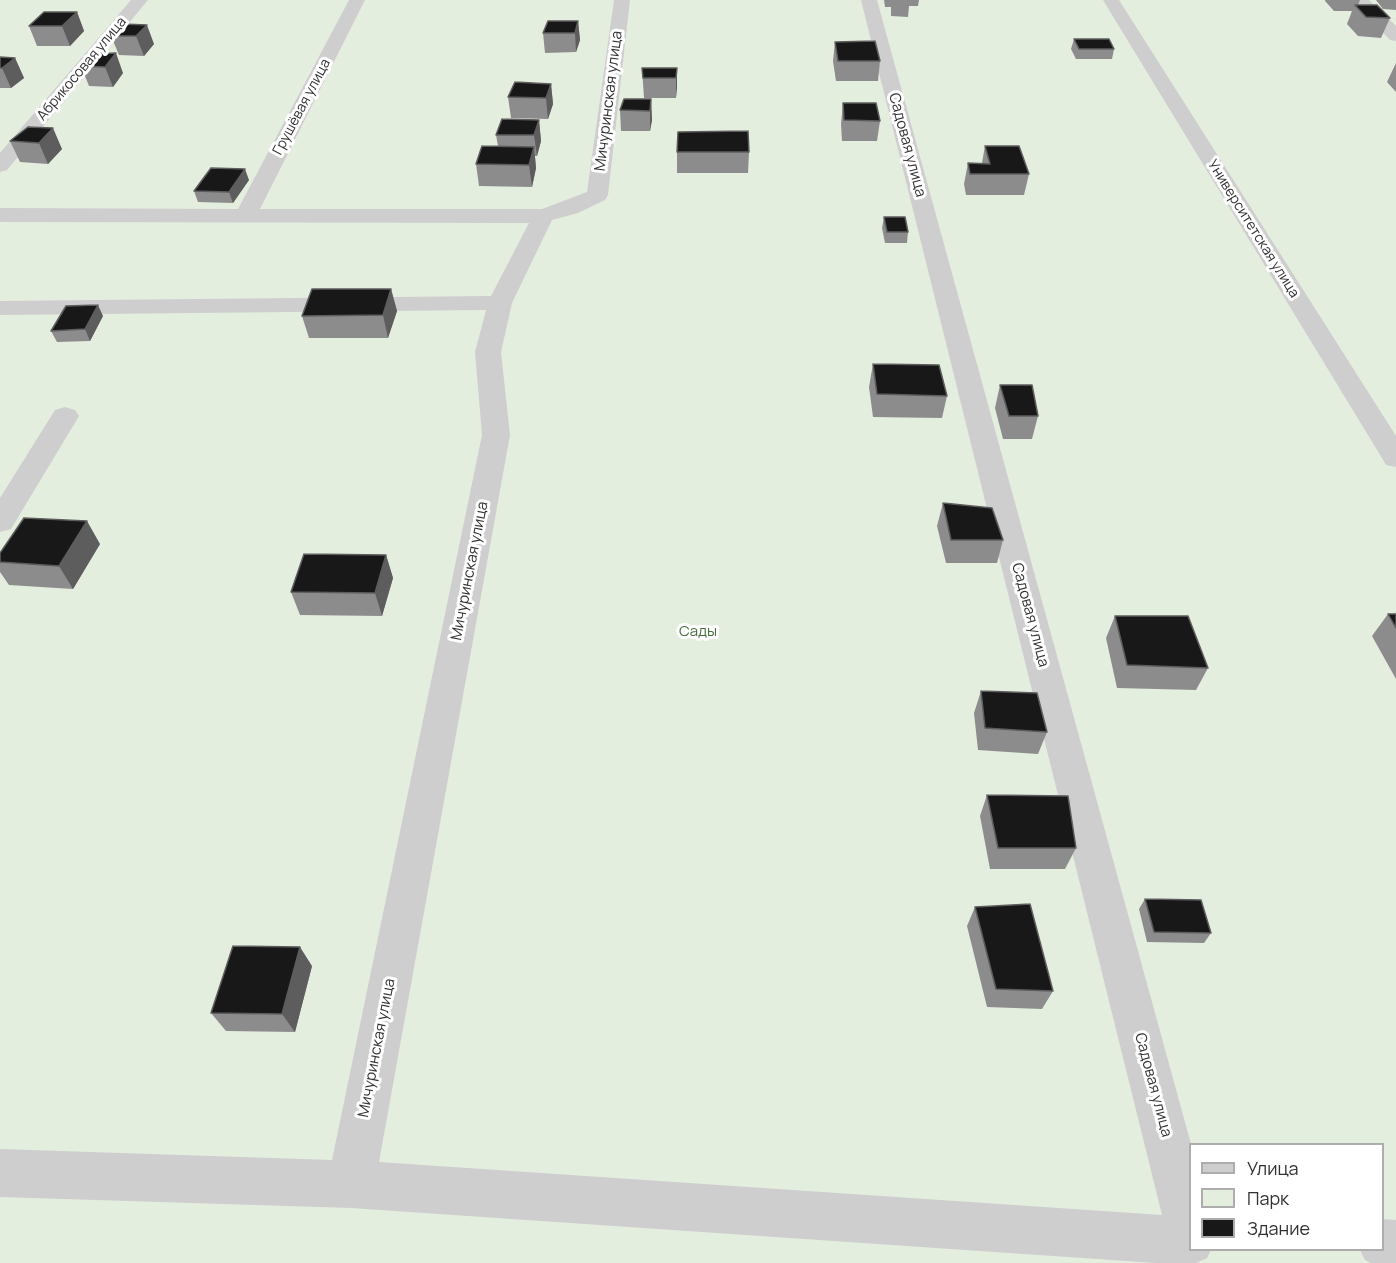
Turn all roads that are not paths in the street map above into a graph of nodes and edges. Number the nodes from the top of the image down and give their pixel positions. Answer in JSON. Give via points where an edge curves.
{"nodes":[{"id":1,"x":140,"y":0,"type":"edge"},
{"id":2,"x":357,"y":0,"type":"edge"},
{"id":3,"x":622,"y":0,"type":"edge"},
{"id":4,"x":869,"y":0,"type":"edge"},
{"id":5,"x":1111,"y":0,"type":"edge"},
{"id":6,"x":1360,"y":0,"type":"edge"},
{"id":7,"x":1396,"y":36,"type":"edge"},
{"id":8,"x":0,"y":166,"type":"edge"},
{"id":9,"x":246,"y":214,"type":"junction"},
{"id":10,"x":0,"y":215,"type":"edge"},
{"id":11,"x":543,"y":216,"type":"junction"},
{"id":12,"x":500,"y":303,"type":"junction"},
{"id":13,"x":0,"y":308,"type":"edge"},
{"id":14,"x":65,"y":416,"type":"dead end"},
{"id":15,"x":1396,"y":458,"type":"edge"},
{"id":16,"x":0,"y":522,"type":"edge"},
{"id":17,"x":0,"y":1173,"type":"edge"},
{"id":18,"x":351,"y":1184,"type":"junction"},
{"id":19,"x":1189,"y":1222,"type":"edge"},
{"id":20,"x":1189,"y":1241,"type":"edge"}],
"edges":[{"from":1,"to":8,"type":"street","name":"Абрикосовая улица"},
{"from":2,"to":9,"type":"street","name":"Грушёвая улица"},
{"from":3,"to":11,"type":"street","name":"Мичуринская улица","via":[[597,195]]},
{"from":4,"to":19,"type":"street","name":"Садовая улица"},
{"from":5,"to":15,"type":"street","name":"Университетская улица"},
{"from":6,"to":7,"type":"street"},
{"from":9,"to":10,"type":"street"},
{"from":9,"to":11,"type":"street"},
{"from":11,"to":12,"type":"street","name":"Мичуринская улица"},
{"from":12,"to":13,"type":"street"},
{"from":12,"to":18,"type":"street","name":"Мичуринская улица","via":[[488,352],[496,435]]},
{"from":14,"to":16,"type":"street"},
{"from":17,"to":18,"type":"street"},
{"from":18,"to":20,"type":"street"}]}
